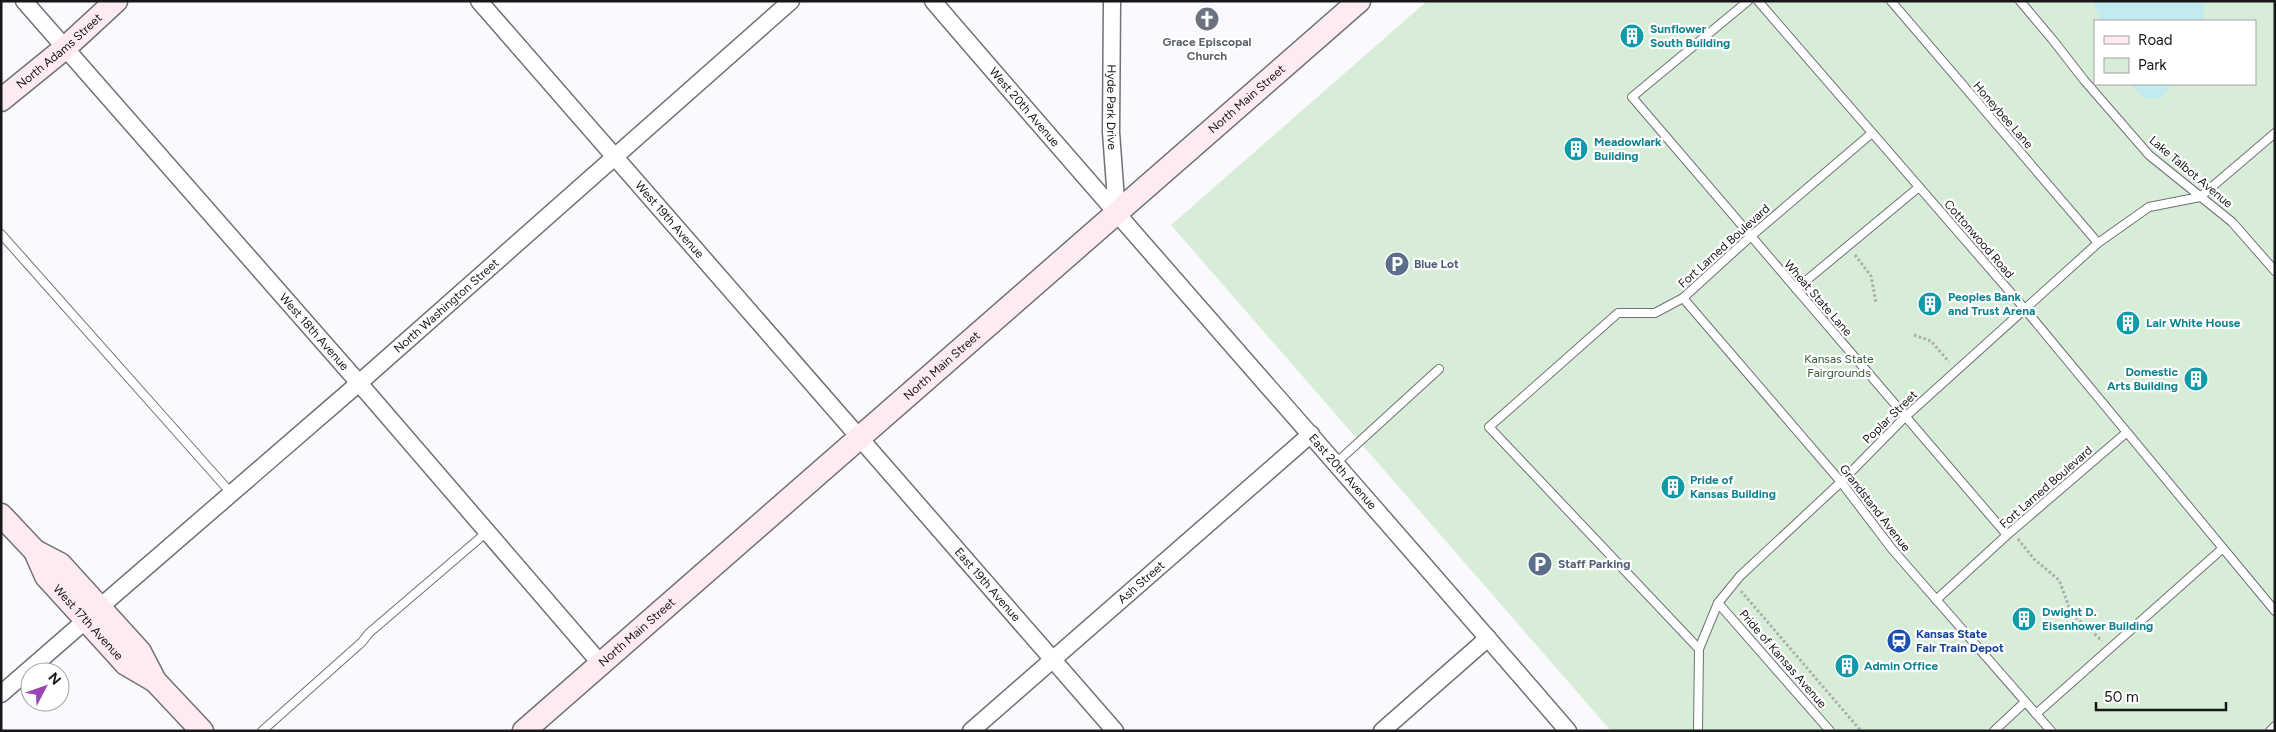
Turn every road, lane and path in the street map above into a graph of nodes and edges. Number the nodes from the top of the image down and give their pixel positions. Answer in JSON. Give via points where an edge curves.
{"nodes":[{"id":1,"x":24,"y":1,"type":"edge"},
{"id":2,"x":116,"y":1,"type":"edge"},
{"id":3,"x":479,"y":1,"type":"edge"},
{"id":4,"x":791,"y":1,"type":"edge"},
{"id":5,"x":933,"y":1,"type":"edge"},
{"id":6,"x":1112,"y":1,"type":"edge"},
{"id":7,"x":1359,"y":1,"type":"edge"},
{"id":8,"x":1748,"y":1,"type":"edge"},
{"id":9,"x":1758,"y":1,"type":"edge"},
{"id":10,"x":1891,"y":1,"type":"edge"},
{"id":11,"x":2020,"y":1,"type":"edge"},
{"id":12,"x":65,"y":48,"type":"junction"},
{"id":13,"x":1,"y":100,"type":"edge"},
{"id":14,"x":1872,"y":133,"type":"junction"},
{"id":15,"x":2275,"y":133,"type":"edge"},
{"id":16,"x":614,"y":158,"type":"junction"},
{"id":17,"x":1919,"y":187,"type":"junction"},
{"id":18,"x":2200,"y":197,"type":"junction"},
{"id":19,"x":1117,"y":214,"type":"junction"},
{"id":20,"x":1,"y":234,"type":"edge"},
{"id":21,"x":1750,"y":237,"type":"junction"},
{"id":22,"x":2098,"y":243,"type":"junction"},
{"id":23,"x":1848,"y":247,"type":"junction"},
{"id":24,"x":2275,"y":271,"type":"edge"},
{"id":25,"x":1796,"y":289,"type":"junction"},
{"id":26,"x":1683,"y":298,"type":"junction"},
{"id":27,"x":1876,"y":303,"type":"dead end"},
{"id":28,"x":2024,"y":308,"type":"junction"},
{"id":29,"x":1914,"y":334,"type":"dead end"},
{"id":30,"x":1439,"y":369,"type":"dead end"},
{"id":31,"x":1957,"y":370,"type":"junction"},
{"id":32,"x":359,"y":383,"type":"junction"},
{"id":33,"x":1905,"y":417,"type":"junction"},
{"id":34,"x":2126,"y":433,"type":"junction"},
{"id":35,"x":1311,"y":434,"type":"junction"},
{"id":36,"x":860,"y":439,"type":"junction"},
{"id":37,"x":1336,"y":463,"type":"junction"},
{"id":38,"x":1841,"y":482,"type":"junction"},
{"id":39,"x":231,"y":493,"type":"junction"},
{"id":40,"x":1,"y":515,"type":"edge"},
{"id":41,"x":487,"y":532,"type":"junction"},
{"id":42,"x":2009,"y":533,"type":"junction"},
{"id":43,"x":2222,"y":549,"type":"junction"},
{"id":44,"x":1734,"y":584,"type":"junction"},
{"id":45,"x":1936,"y":600,"type":"junction"},
{"id":46,"x":1718,"y":603,"type":"junction"},
{"id":47,"x":2275,"y":611,"type":"edge"},
{"id":48,"x":93,"y":614,"type":"junction"},
{"id":49,"x":1488,"y":638,"type":"junction"},
{"id":50,"x":1699,"y":648,"type":"junction"},
{"id":51,"x":2109,"y":649,"type":"junction"},
{"id":52,"x":1052,"y":660,"type":"junction"},
{"id":53,"x":601,"y":664,"type":"junction"},
{"id":54,"x":1,"y":694,"type":"edge"},
{"id":55,"x":2025,"y":702,"type":"junction"},
{"id":56,"x":2036,"y":714,"type":"junction"},
{"id":57,"x":2275,"y":726,"type":"edge"},
{"id":58,"x":202,"y":731,"type":"edge"},
{"id":59,"x":262,"y":731,"type":"edge"},
{"id":60,"x":524,"y":731,"type":"edge"},
{"id":61,"x":971,"y":731,"type":"edge"},
{"id":62,"x":1115,"y":731,"type":"edge"},
{"id":63,"x":1382,"y":731,"type":"edge"},
{"id":64,"x":1568,"y":731,"type":"edge"},
{"id":65,"x":1698,"y":731,"type":"edge"},
{"id":66,"x":1830,"y":731,"type":"edge"},
{"id":67,"x":1861,"y":731,"type":"edge"},
{"id":68,"x":1994,"y":731,"type":"edge"},
{"id":69,"x":2051,"y":731,"type":"edge"},
{"id":70,"x":2270,"y":731,"type":"edge"}],
"edges":[{"from":1,"to":12,"type":"street","name":"West 18th Avenue"},
{"from":2,"to":12,"type":"main road","name":"North Adams Street"},
{"from":3,"to":16,"type":"street","name":"West 19th Avenue"},
{"from":4,"to":16,"type":"street","name":"North Washington Street"},
{"from":5,"to":19,"type":"street","name":"West 20th Avenue"},
{"from":6,"to":19,"type":"street","name":"Hyde Park Drive","via":[[1111,132]]},
{"from":7,"to":19,"type":"main road","name":"North Main Street"},
{"from":8,"to":21,"type":"lane","name":"Wheat State Lane","via":[[1632,97]]},
{"from":9,"to":14,"type":"lane","name":"Cottonwood Road"},
{"from":10,"to":22,"type":"lane","name":"Honeybee Lane"},
{"from":11,"to":18,"type":"lane","name":"Lake Talbot Avenue","via":[[2149,155]]},
{"from":12,"to":13,"type":"main road","name":"North Adams Street"},
{"from":12,"to":32,"type":"street","name":"West 18th Avenue"},
{"from":14,"to":17,"type":"lane","name":"Cottonwood Road"},
{"from":14,"to":21,"type":"lane","name":"Fort Larned Boulevard"},
{"from":15,"to":18,"type":"lane"},
{"from":16,"to":32,"type":"street","name":"North Washington Street"},
{"from":16,"to":36,"type":"street","name":"West 19th Avenue"},
{"from":17,"to":23,"type":"lane"},
{"from":17,"to":28,"type":"lane","name":"Cottonwood Road"},
{"from":18,"to":22,"type":"lane","name":"Poplar Street","via":[[2149,208]]},
{"from":18,"to":24,"type":"lane","name":"Lake Talbot Avenue","via":[[2232,222]]},
{"from":19,"to":35,"type":"street","name":"East 20th Avenue"},
{"from":19,"to":36,"type":"main road","name":"North Main Street"},
{"from":20,"to":39,"type":"lane"},
{"from":21,"to":25,"type":"lane","name":"Wheat State Lane"},
{"from":21,"to":26,"type":"lane","name":"Fort Larned Boulevard"},
{"from":22,"to":28,"type":"lane","name":"Poplar Street"},
{"from":23,"to":25,"type":"lane"},
{"from":23,"to":27,"type":"path","via":[[1871,276]]},
{"from":25,"to":33,"type":"lane","name":"Wheat State Lane"},
{"from":26,"to":38,"type":"lane","name":"Grandstand Avenue"},
{"from":26,"to":50,"type":"lane","name":"Fort Larned Boulevard","via":[[1654,313],[1618,313],[1489,427]]},
{"from":28,"to":31,"type":"lane","name":"Poplar Street"},
{"from":28,"to":34,"type":"lane","name":"Cottonwood Road"},
{"from":29,"to":31,"type":"path","via":[[1931,341]]},
{"from":30,"to":37,"type":"lane"},
{"from":31,"to":33,"type":"lane","name":"Poplar Street"},
{"from":32,"to":39,"type":"street","name":"North Washington Street"},
{"from":32,"to":41,"type":"street","name":"West 18th Avenue"},
{"from":33,"to":38,"type":"lane","name":"Poplar Street"},
{"from":33,"to":42,"type":"lane","name":"Wheat State Lane"},
{"from":34,"to":42,"type":"lane","name":"Fort Larned Boulevard"},
{"from":34,"to":43,"type":"lane","name":"Cottonwood Road"},
{"from":35,"to":37,"type":"street","name":"East 20th Avenue"},
{"from":35,"to":52,"type":"street","name":"Ash Street"},
{"from":36,"to":52,"type":"street","name":"East 19th Avenue"},
{"from":36,"to":53,"type":"main road","name":"North Main Street"},
{"from":37,"to":49,"type":"street","name":"East 20th Avenue"},
{"from":38,"to":44,"type":"lane","name":"Poplar Street"},
{"from":38,"to":45,"type":"lane","name":"Grandstand Avenue"},
{"from":39,"to":48,"type":"street","name":"North Washington Street"},
{"from":40,"to":48,"type":"main road","name":"West 17th Avenue","via":[[35,551],[60,564]]},
{"from":41,"to":53,"type":"street","name":"West 18th Avenue"},
{"from":41,"to":59,"type":"lane","via":[[369,633]]},
{"from":42,"to":45,"type":"lane","name":"Fort Larned Boulevard"},
{"from":42,"to":51,"type":"path","via":[[2060,580],[2072,616],[2098,635]]},
{"from":43,"to":47,"type":"lane","name":"Cottonwood Road"},
{"from":43,"to":51,"type":"lane"},
{"from":44,"to":46,"type":"lane","name":"Poplar Street"},
{"from":44,"to":67,"type":"path"},
{"from":45,"to":55,"type":"lane","name":"Grandstand Avenue"},
{"from":46,"to":50,"type":"lane","name":"Poplar Street"},
{"from":46,"to":66,"type":"lane","name":"Pride of Kansas Avenue"},
{"from":48,"to":54,"type":"street","name":"North Washington Street"},
{"from":48,"to":58,"type":"main road","name":"West 17th Avenue","via":[[140,652],[155,680]]},
{"from":49,"to":63,"type":"street"},
{"from":49,"to":64,"type":"street","name":"East 20th Avenue"},
{"from":50,"to":65,"type":"lane","name":"Poplar Street"},
{"from":51,"to":56,"type":"lane"},
{"from":52,"to":61,"type":"street","name":"Ash Street"},
{"from":52,"to":62,"type":"street","name":"East 19th Avenue"},
{"from":53,"to":60,"type":"main road","name":"North Main Street"},
{"from":55,"to":56,"type":"lane","name":"Grandstand Avenue"},
{"from":55,"to":68,"type":"lane"},
{"from":56,"to":69,"type":"lane","name":"Grandstand Avenue"},
{"from":57,"to":70,"type":"lane"}]}
